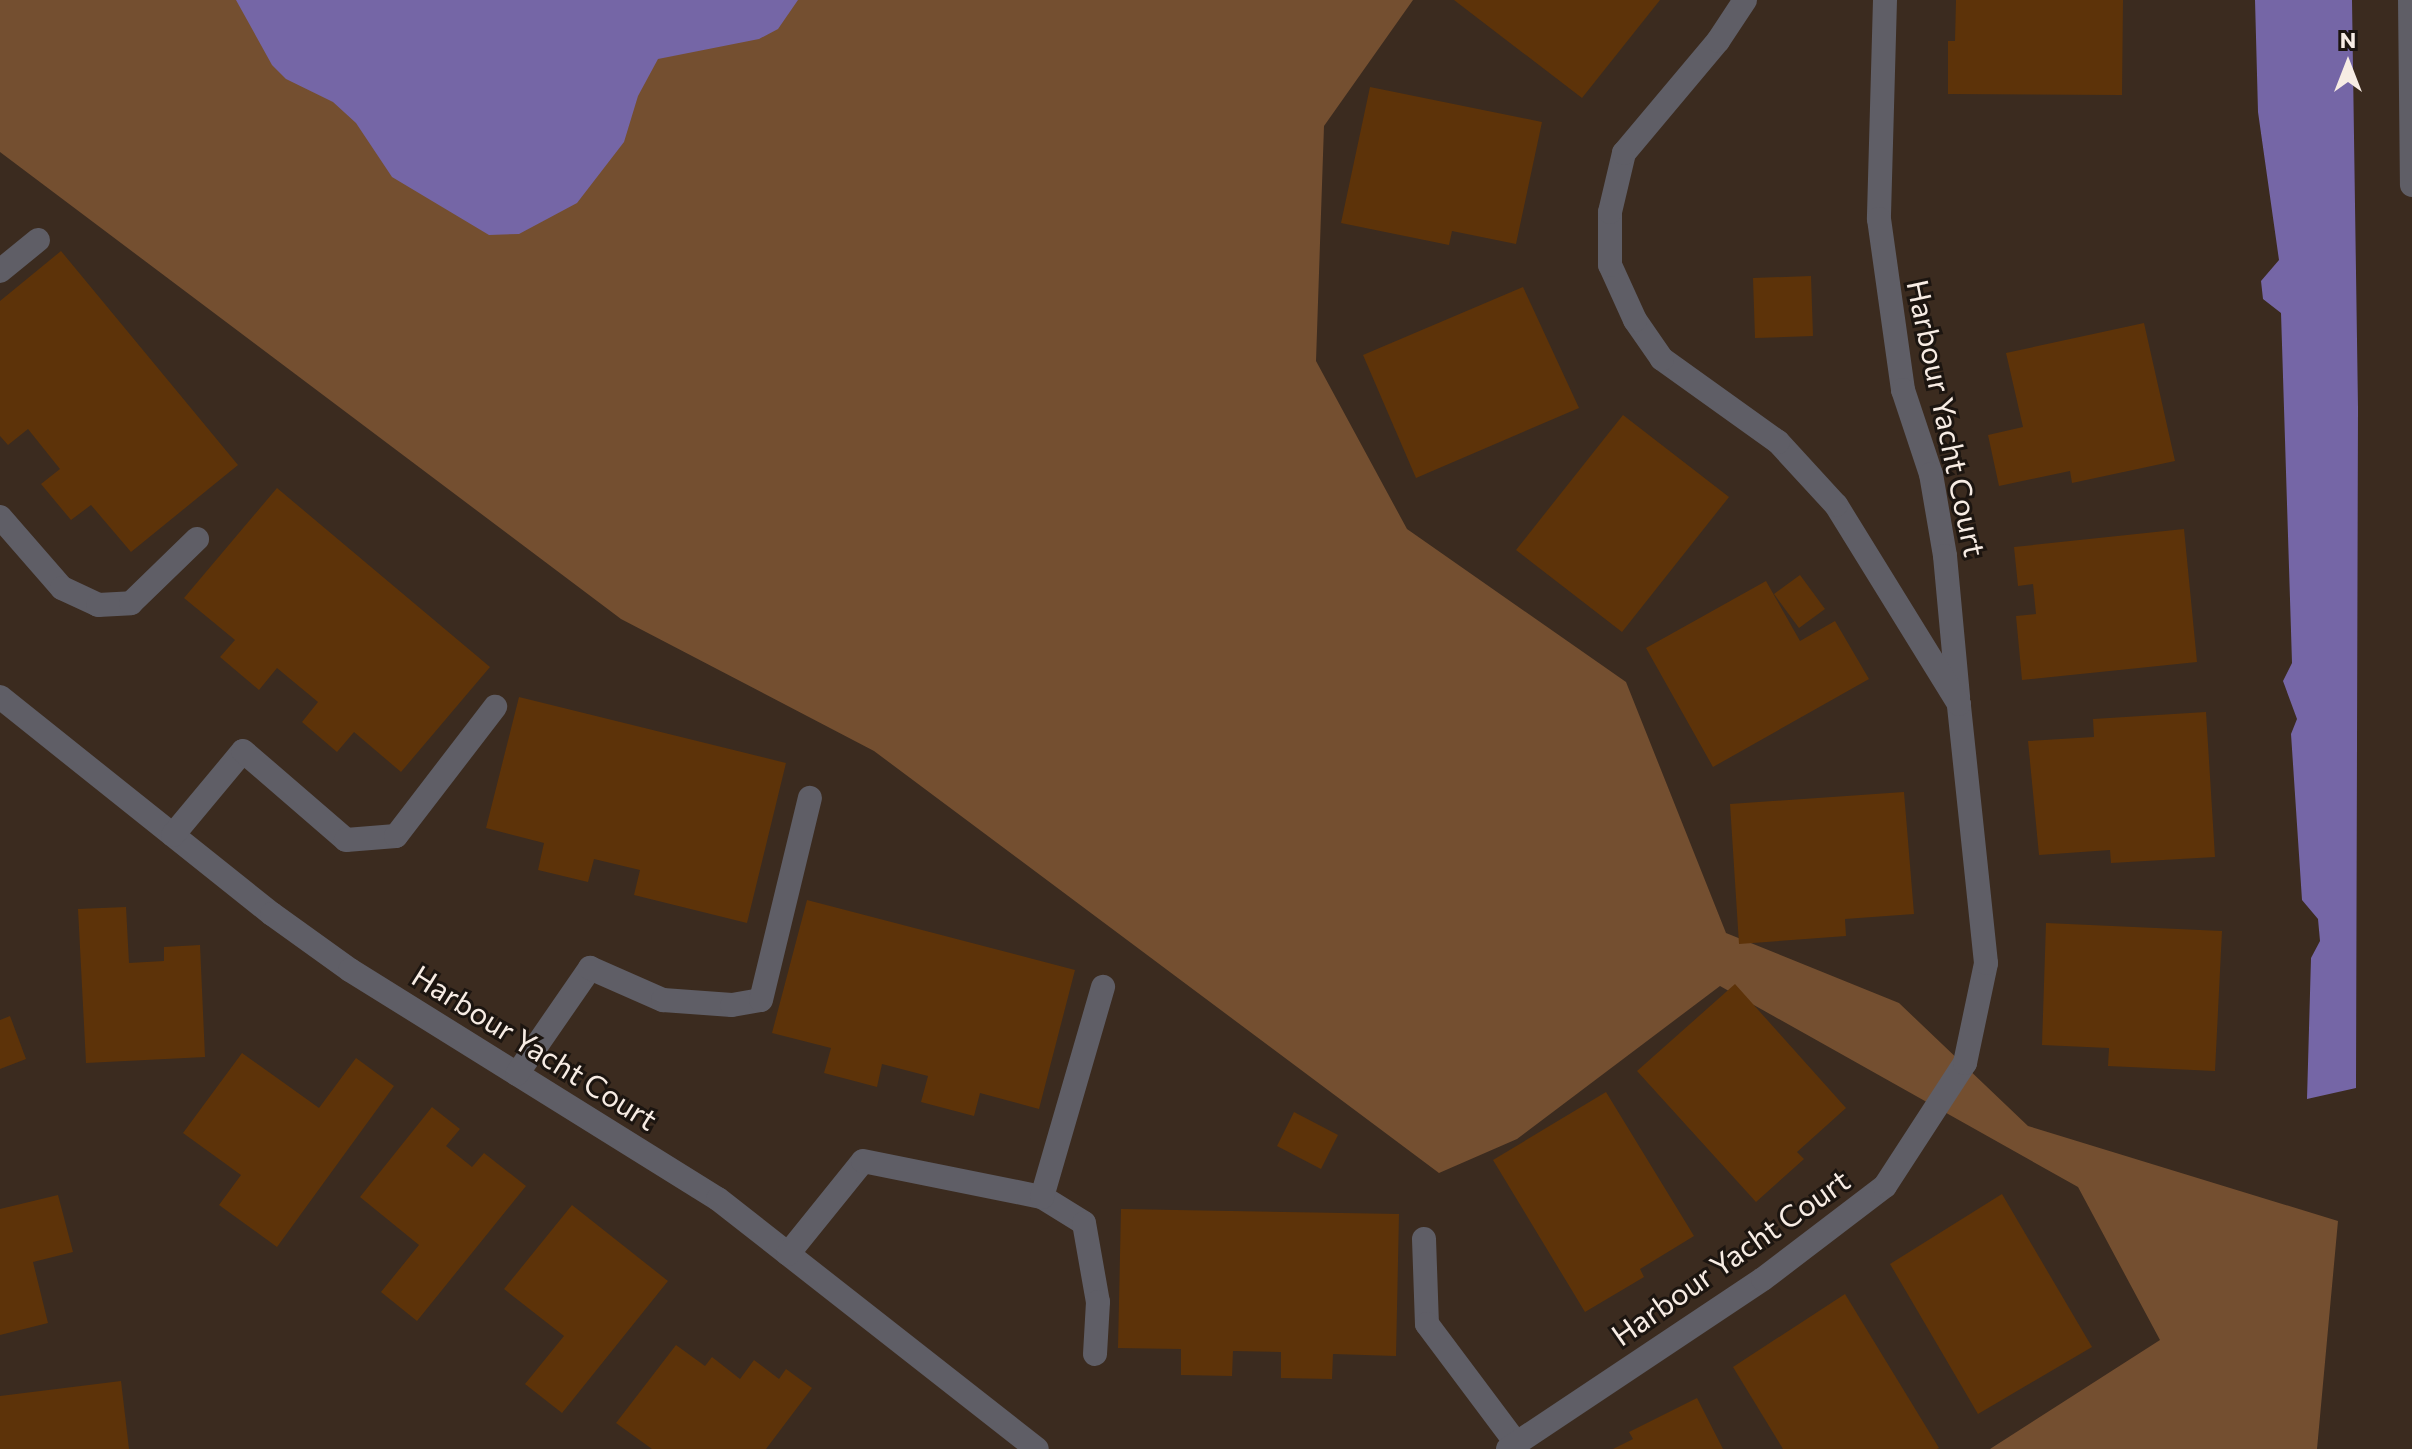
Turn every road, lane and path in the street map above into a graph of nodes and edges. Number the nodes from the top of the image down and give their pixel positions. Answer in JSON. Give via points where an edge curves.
{"nodes":[{"id":1,"x":1745,"y":0,"type":"edge"},
{"id":2,"x":1885,"y":0,"type":"edge"},
{"id":3,"x":2410,"y":0,"type":"edge"},
{"id":4,"x":2412,"y":185,"type":"edge"},
{"id":5,"x":38,"y":240,"type":"dead end"},
{"id":6,"x":0,"y":271,"type":"edge"},
{"id":7,"x":0,"y":517,"type":"edge"},
{"id":8,"x":197,"y":539,"type":"dead end"},
{"id":9,"x":0,"y":697,"type":"edge"},
{"id":10,"x":1959,"y":704,"type":"junction"},
{"id":11,"x":495,"y":707,"type":"dead end"},
{"id":12,"x":810,"y":798,"type":"dead end"},
{"id":13,"x":173,"y":835,"type":"junction"},
{"id":14,"x":1103,"y":987,"type":"dead end"},
{"id":15,"x":517,"y":1074,"type":"junction"},
{"id":16,"x":1042,"y":1197,"type":"junction"},
{"id":17,"x":1424,"y":1239,"type":"dead end"},
{"id":18,"x":788,"y":1254,"type":"junction"},
{"id":19,"x":1095,"y":1354,"type":"dead end"},
{"id":20,"x":1512,"y":1446,"type":"edge"},
{"id":21,"x":1037,"y":1449,"type":"edge"}],
"edges":[{"from":1,"to":10,"type":"street","name":"Harbour Yacht Court","via":[[1718,41],[1624,153],[1610,212],[1610,265],[1635,320],[1662,359],[1778,442],[1836,505]]},
{"from":2,"to":10,"type":"street","name":"Harbour Yacht Court","via":[[1879,219],[1903,390],[1931,474]]},
{"from":3,"to":4,"type":"street"},
{"from":5,"to":6,"type":"street"},
{"from":7,"to":8,"type":"street","via":[[62,588],[98,605],[131,603]]},
{"from":9,"to":13,"type":"street","name":"Harbour Yacht Court"},
{"from":10,"to":20,"type":"street","name":"Harbour Yacht Court","via":[[1986,963],[1965,1063],[1957,1077],[1885,1186],[1763,1279]]},
{"from":11,"to":13,"type":"street","via":[[396,836],[346,840],[243,751]]},
{"from":12,"to":15,"type":"street","via":[[761,1000],[732,1005],[663,1000],[590,968]]},
{"from":13,"to":15,"type":"street","name":"Harbour Yacht Court","via":[[350,970]]},
{"from":14,"to":16,"type":"street"},
{"from":15,"to":18,"type":"street","name":"Harbour Yacht Court","via":[[718,1199]]},
{"from":16,"to":18,"type":"street","via":[[863,1161]]},
{"from":16,"to":19,"type":"street","via":[[1084,1223],[1098,1302]]},
{"from":17,"to":20,"type":"street","via":[[1427,1324]]},
{"from":18,"to":21,"type":"street","name":"Harbour Yacht Court"}]}
